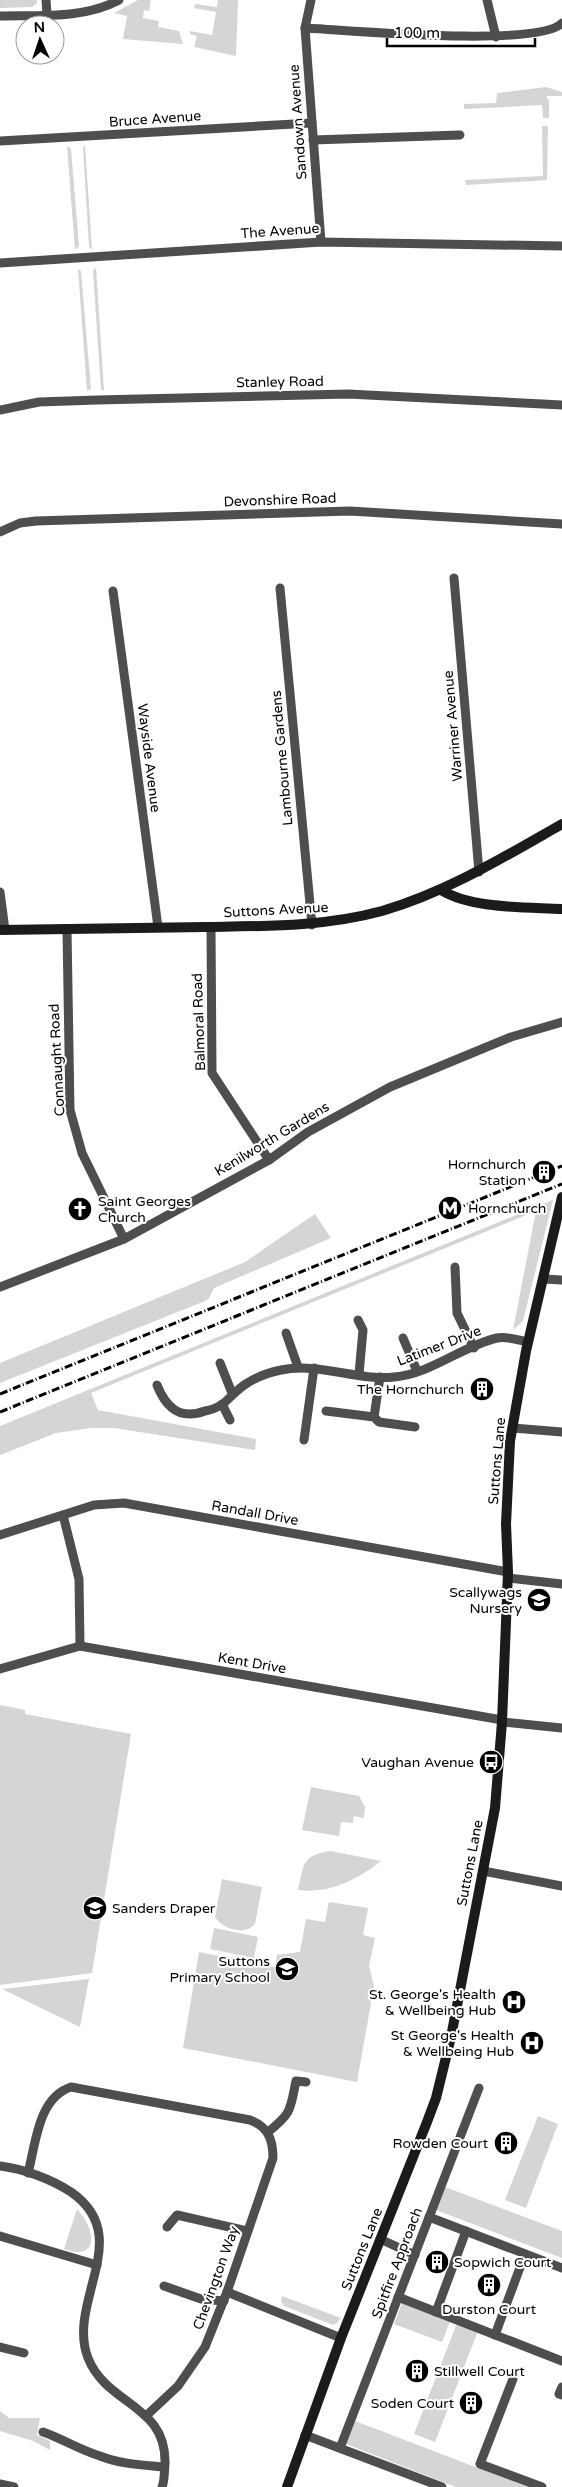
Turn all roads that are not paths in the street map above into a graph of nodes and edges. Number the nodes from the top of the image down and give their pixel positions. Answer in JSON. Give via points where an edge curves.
{"nodes":[{"id":1,"x":46,"y":0,"type":"edge"},
{"id":2,"x":119,"y":0,"type":"edge"},
{"id":3,"x":311,"y":0,"type":"edge"},
{"id":4,"x":487,"y":0,"type":"edge"},
{"id":5,"x":47,"y":14,"type":"junction"},
{"id":6,"x":0,"y":16,"type":"edge"},
{"id":7,"x":562,"y":23,"type":"edge"},
{"id":8,"x":305,"y":28,"type":"junction"},
{"id":9,"x":496,"y":37,"type":"junction"},
{"id":10,"x":312,"y":123,"type":"junction"},
{"id":11,"x":460,"y":135,"type":"dead end"},
{"id":12,"x":313,"y":140,"type":"junction"},
{"id":13,"x":0,"y":141,"type":"edge"},
{"id":14,"x":321,"y":242,"type":"junction"},
{"id":15,"x":562,"y":246,"type":"edge"},
{"id":16,"x":0,"y":263,"type":"edge"},
{"id":17,"x":562,"y":405,"type":"edge"},
{"id":18,"x":0,"y":410,"type":"edge"},
{"id":19,"x":562,"y":524,"type":"edge"},
{"id":20,"x":0,"y":532,"type":"edge"},
{"id":21,"x":454,"y":578,"type":"dead end"},
{"id":22,"x":280,"y":588,"type":"dead end"},
{"id":23,"x":114,"y":592,"type":"dead end"},
{"id":24,"x":562,"y":824,"type":"edge"},
{"id":25,"x":479,"y":872,"type":"junction"},
{"id":26,"x":440,"y":890,"type":"junction"},
{"id":27,"x":0,"y":892,"type":"edge"},
{"id":28,"x":562,"y":909,"type":"edge"},
{"id":29,"x":312,"y":924,"type":"junction"},
{"id":30,"x":211,"y":926,"type":"junction"},
{"id":31,"x":158,"y":928,"type":"junction"},
{"id":32,"x":3,"y":930,"type":"edge"},
{"id":33,"x":68,"y":930,"type":"junction"},
{"id":34,"x":562,"y":1022,"type":"edge"},
{"id":35,"x":269,"y":1160,"type":"junction"},
{"id":36,"x":562,"y":1197,"type":"edge"},
{"id":37,"x":124,"y":1239,"type":"junction"},
{"id":38,"x":455,"y":1268,"type":"dead end"},
{"id":39,"x":543,"y":1279,"type":"junction"},
{"id":40,"x":562,"y":1280,"type":"edge"},
{"id":41,"x":0,"y":1287,"type":"edge"},
{"id":42,"x":358,"y":1320,"type":"dead end"},
{"id":43,"x":286,"y":1333,"type":"dead end"},
{"id":44,"x":404,"y":1338,"type":"dead end"},
{"id":45,"x":528,"y":1342,"type":"junction"},
{"id":46,"x":474,"y":1348,"type":"junction"},
{"id":47,"x":220,"y":1363,"type":"dead end"},
{"id":48,"x":298,"y":1367,"type":"junction"},
{"id":49,"x":314,"y":1368,"type":"junction"},
{"id":50,"x":417,"y":1371,"type":"junction"},
{"id":51,"x":360,"y":1374,"type":"junction"},
{"id":52,"x":380,"y":1377,"type":"junction"},
{"id":53,"x":157,"y":1385,"type":"dead end"},
{"id":54,"x":232,"y":1393,"type":"junction"},
{"id":55,"x":222,"y":1404,"type":"junction"},
{"id":56,"x":326,"y":1411,"type":"dead end"},
{"id":57,"x":374,"y":1417,"type":"junction"},
{"id":58,"x":230,"y":1420,"type":"dead end"},
{"id":59,"x":414,"y":1427,"type":"dead end"},
{"id":60,"x":512,"y":1428,"type":"junction"},
{"id":61,"x":562,"y":1432,"type":"edge"},
{"id":62,"x":304,"y":1440,"type":"dead end"},
{"id":63,"x":63,"y":1514,"type":"junction"},
{"id":64,"x":0,"y":1536,"type":"edge"},
{"id":65,"x":508,"y":1575,"type":"junction"},
{"id":66,"x":562,"y":1584,"type":"edge"},
{"id":67,"x":80,"y":1646,"type":"junction"},
{"id":68,"x":0,"y":1670,"type":"edge"},
{"id":69,"x":502,"y":1721,"type":"junction"},
{"id":70,"x":562,"y":1728,"type":"edge"},
{"id":71,"x":484,"y":1871,"type":"junction"},
{"id":72,"x":562,"y":1886,"type":"edge"},
{"id":73,"x":306,"y":2082,"type":"dead end"},
{"id":74,"x":479,"y":2088,"type":"dead end"},
{"id":75,"x":268,"y":2132,"type":"junction"},
{"id":76,"x":0,"y":2166,"type":"edge"},
{"id":77,"x":28,"y":2173,"type":"junction"},
{"id":78,"x":429,"y":2217,"type":"junction"},
{"id":79,"x":167,"y":2227,"type":"dead end"},
{"id":80,"x":248,"y":2231,"type":"junction"},
{"id":81,"x":466,"y":2231,"type":"junction"},
{"id":82,"x":0,"y":2236,"type":"edge"},
{"id":83,"x":380,"y":2239,"type":"junction"},
{"id":84,"x":526,"y":2254,"type":"junction"},
{"id":85,"x":415,"y":2255,"type":"junction"},
{"id":86,"x":97,"y":2265,"type":"junction"},
{"id":87,"x":562,"y":2268,"type":"edge"},
{"id":88,"x":164,"y":2286,"type":"dead end"},
{"id":89,"x":226,"y":2296,"type":"junction"},
{"id":90,"x":398,"y":2297,"type":"junction"},
{"id":91,"x":436,"y":2312,"type":"junction"},
{"id":92,"x":495,"y":2335,"type":"junction"},
{"id":93,"x":341,"y":2338,"type":"junction"},
{"id":94,"x":0,"y":2348,"type":"edge"},
{"id":95,"x":24,"y":2353,"type":"dead end"},
{"id":96,"x":562,"y":2360,"type":"edge"},
{"id":97,"x":513,"y":2379,"type":"dead end"},
{"id":98,"x":562,"y":2387,"type":"edge"},
{"id":99,"x":562,"y":2395,"type":"edge"},
{"id":100,"x":147,"y":2415,"type":"junction"},
{"id":101,"x":43,"y":2432,"type":"dead end"},
{"id":102,"x":305,"y":2435,"type":"junction"},
{"id":103,"x":340,"y":2448,"type":"junction"},
{"id":104,"x":164,"y":2467,"type":"junction"},
{"id":105,"x":0,"y":2484,"type":"edge"},
{"id":106,"x":14,"y":2487,"type":"edge"},
{"id":107,"x":162,"y":2487,"type":"edge"},
{"id":108,"x":287,"y":2487,"type":"edge"},
{"id":109,"x":442,"y":2487,"type":"edge"},
{"id":110,"x":542,"y":2487,"type":"edge"}],
"edges":[{"from":1,"to":5,"type":"street"},
{"from":2,"to":5,"type":"street","via":[[82,13]]},
{"from":3,"to":8,"type":"street","name":"Sandown Avenue"},
{"from":4,"to":9,"type":"street"},
{"from":5,"to":6,"type":"street"},
{"from":7,"to":9,"type":"street","via":[[551,29]]},
{"from":8,"to":9,"type":"street"},
{"from":8,"to":10,"type":"street","name":"Sandown Avenue"},
{"from":10,"to":12,"type":"street","name":"Sandown Avenue"},
{"from":10,"to":13,"type":"street","name":"Bruce Avenue"},
{"from":11,"to":12,"type":"street"},
{"from":12,"to":14,"type":"street","name":"Sandown Avenue"},
{"from":14,"to":15,"type":"street","name":"The Avenue"},
{"from":14,"to":16,"type":"street","name":"The Avenue"},
{"from":17,"to":18,"type":"street","name":"Stanley Road","via":[[348,394],[39,402]]},
{"from":19,"to":20,"type":"street","name":"Devonshire Road","via":[[350,511],[36,521],[20,523]]},
{"from":21,"to":25,"type":"street","name":"Warriner Avenue"},
{"from":22,"to":29,"type":"street","name":"Lambourne Gardens"},
{"from":23,"to":31,"type":"street","name":"Wayside Avenue"},
{"from":24,"to":25,"type":"street","name":"Suttons Avenue"},
{"from":25,"to":26,"type":"street","name":"Suttons Avenue"},
{"from":26,"to":28,"type":"street","via":[[454,898],[480,903]]},
{"from":26,"to":29,"type":"street","name":"Suttons Avenue","via":[[382,911]]},
{"from":27,"to":32,"type":"street"},
{"from":29,"to":30,"type":"street","name":"Suttons Avenue"},
{"from":30,"to":31,"type":"street","name":"Suttons Avenue"},
{"from":30,"to":35,"type":"street","name":"Balmoral Road","via":[[212,1072]]},
{"from":31,"to":33,"type":"street","name":"Suttons Avenue"},
{"from":32,"to":33,"type":"street","name":"Suttons Avenue"},
{"from":33,"to":37,"type":"street","name":"Connaught Road","via":[[70,1110],[82,1154]]},
{"from":34,"to":35,"type":"street","name":"Kenilworth Gardens","via":[[511,1037],[412,1076],[319,1126]]},
{"from":35,"to":37,"type":"street","name":"Kenilworth Gardens"},
{"from":36,"to":39,"type":"street","name":"Suttons Lane"},
{"from":37,"to":41,"type":"street","name":"Kenilworth Gardens"},
{"from":38,"to":46,"type":"street","via":[[457,1313]]},
{"from":39,"to":40,"type":"street"},
{"from":39,"to":45,"type":"street","name":"Suttons Lane"},
{"from":42,"to":51,"type":"street","via":[[363,1330]]},
{"from":43,"to":48,"type":"street"},
{"from":44,"to":50,"type":"street"},
{"from":45,"to":46,"type":"street","name":"Latimer Drive","via":[[498,1338]]},
{"from":45,"to":60,"type":"street","name":"Suttons Lane"},
{"from":46,"to":50,"type":"street","name":"Latimer Drive"},
{"from":47,"to":54,"type":"street"},
{"from":48,"to":49,"type":"street","name":"Latimer Drive"},
{"from":48,"to":54,"type":"street","name":"Latimer Drive","via":[[265,1374]]},
{"from":49,"to":51,"type":"street","name":"Latimer Drive"},
{"from":49,"to":62,"type":"street"},
{"from":50,"to":52,"type":"street","name":"Latimer Drive"},
{"from":51,"to":52,"type":"street","name":"Latimer Drive"},
{"from":52,"to":57,"type":"street"},
{"from":53,"to":55,"type":"street","name":"Latimer Drive","via":[[167,1405],[184,1415],[199,1414]]},
{"from":54,"to":55,"type":"street","name":"Latimer Drive"},
{"from":55,"to":58,"type":"street"},
{"from":56,"to":57,"type":"street"},
{"from":57,"to":59,"type":"street","via":[[379,1422]]},
{"from":60,"to":61,"type":"street"},
{"from":60,"to":65,"type":"street","name":"Suttons Lane","via":[[506,1524]]},
{"from":63,"to":64,"type":"street","name":"Randall Drive"},
{"from":63,"to":65,"type":"street","name":"Randall Drive","via":[[94,1505],[124,1503]]},
{"from":63,"to":67,"type":"street","via":[[79,1579]]},
{"from":65,"to":66,"type":"street","name":"Randall Drive"},
{"from":65,"to":69,"type":"street","name":"Suttons Lane"},
{"from":67,"to":68,"type":"street","name":"Kent Drive"},
{"from":67,"to":69,"type":"street","name":"Kent Drive"},
{"from":69,"to":70,"type":"street"},
{"from":69,"to":71,"type":"street","name":"Suttons Lane"},
{"from":71,"to":72,"type":"street"},
{"from":71,"to":83,"type":"street","name":"Suttons Lane","via":[[436,2098]]},
{"from":73,"to":75,"type":"street","via":[[296,2081],[287,2117]]},
{"from":74,"to":78,"type":"street","name":"Spitfire Approach"},
{"from":75,"to":77,"type":"street","via":[[250,2120],[72,2087],[61,2091],[47,2105]]},
{"from":75,"to":80,"type":"street","name":"Chevington Way","via":[[273,2158]]},
{"from":76,"to":77,"type":"street"},
{"from":77,"to":86,"type":"street","via":[[64,2187],[90,2208],[98,2225]]},
{"from":78,"to":81,"type":"street"},
{"from":78,"to":85,"type":"street","name":"Spitfire Approach"},
{"from":79,"to":80,"type":"street","via":[[177,2215]]},
{"from":80,"to":89,"type":"street","name":"Chevington Way"},
{"from":81,"to":84,"type":"street"},
{"from":81,"to":91,"type":"street"},
{"from":82,"to":86,"type":"street"},
{"from":83,"to":85,"type":"street"},
{"from":83,"to":93,"type":"street","name":"Suttons Lane"},
{"from":84,"to":87,"type":"street"},
{"from":84,"to":92,"type":"street"},
{"from":85,"to":90,"type":"street","name":"Spitfire Approach"},
{"from":86,"to":100,"type":"street","via":[[86,2318],[87,2355],[104,2384]]},
{"from":88,"to":89,"type":"street","via":[[201,2299]]},
{"from":89,"to":93,"type":"street"},
{"from":89,"to":100,"type":"street","name":"Chevington Way","via":[[200,2355],[178,2386]]},
{"from":90,"to":91,"type":"street"},
{"from":90,"to":103,"type":"street","name":"Spitfire Approach"},
{"from":91,"to":92,"type":"street"},
{"from":92,"to":96,"type":"street"},
{"from":93,"to":102,"type":"street","name":"Suttons Lane"},
{"from":94,"to":95,"type":"street"},
{"from":97,"to":110,"type":"street","via":[[480,2464]]},
{"from":98,"to":99,"type":"street","via":[[559,2394]]},
{"from":100,"to":104,"type":"street","via":[[155,2425],[163,2446]]},
{"from":101,"to":104,"type":"street","via":[[100,2457]]},
{"from":102,"to":103,"type":"street"},
{"from":102,"to":108,"type":"street","name":"Suttons Lane"},
{"from":103,"to":109,"type":"street"},
{"from":104,"to":107,"type":"street"},
{"from":105,"to":106,"type":"street"}]}
